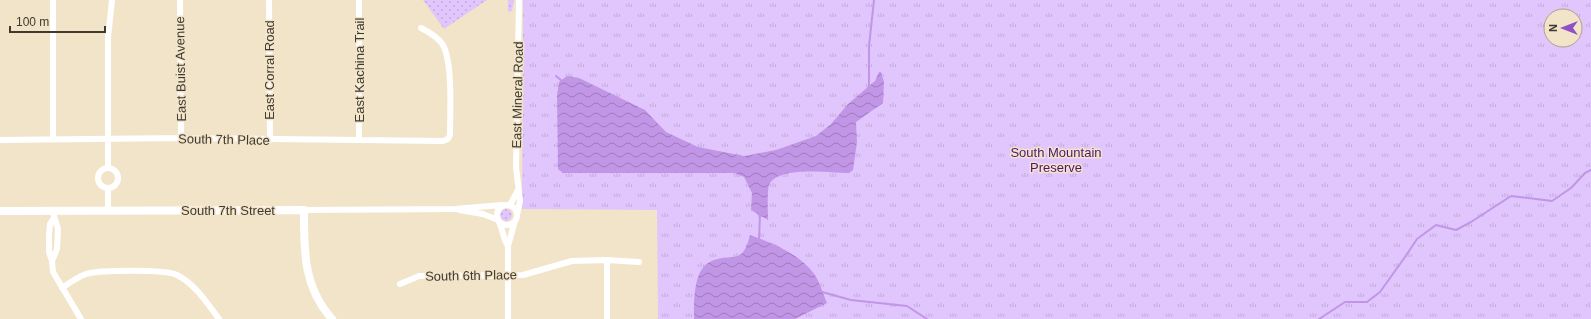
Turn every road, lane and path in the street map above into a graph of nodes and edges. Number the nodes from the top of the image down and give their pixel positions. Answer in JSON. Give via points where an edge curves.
{"nodes":[{"id":1,"x":53,"y":0,"type":"edge"},
{"id":2,"x":112,"y":0,"type":"edge"},
{"id":3,"x":180,"y":0,"type":"edge"},
{"id":4,"x":269,"y":0,"type":"edge"},
{"id":5,"x":359,"y":0,"type":"edge"},
{"id":6,"x":519,"y":0,"type":"edge"},
{"id":7,"x":421,"y":28,"type":"dead end"},
{"id":8,"x":181,"y":138,"type":"junction"},
{"id":9,"x":54,"y":139,"type":"junction"},
{"id":10,"x":0,"y":140,"type":"edge"},
{"id":11,"x":108,"y":140,"type":"junction"},
{"id":12,"x":270,"y":140,"type":"junction"},
{"id":13,"x":359,"y":140,"type":"junction"},
{"id":14,"x":108,"y":168,"type":"junction"},
{"id":15,"x":108,"y":188,"type":"junction"},
{"id":16,"x":518,"y":190,"type":"junction"},
{"id":17,"x":502,"y":205,"type":"junction"},
{"id":18,"x":510,"y":205,"type":"junction"},
{"id":19,"x":455,"y":209,"type":"junction"},
{"id":20,"x":304,"y":210,"type":"junction"},
{"id":21,"x":0,"y":211,"type":"edge"},
{"id":22,"x":108,"y":211,"type":"junction"},
{"id":23,"x":54,"y":214,"type":"junction"},
{"id":24,"x":516,"y":218,"type":"junction"},
{"id":25,"x":498,"y":221,"type":"junction"},
{"id":26,"x":508,"y":246,"type":"junction"},
{"id":27,"x":607,"y":260,"type":"junction"},
{"id":28,"x":639,"y":262,"type":"dead end"},
{"id":29,"x":508,"y":276,"type":"junction"},
{"id":30,"x":400,"y":284,"type":"dead end"},
{"id":31,"x":62,"y":288,"type":"junction"},
{"id":32,"x":81,"y":319,"type":"edge"},
{"id":33,"x":219,"y":319,"type":"edge"},
{"id":34,"x":332,"y":319,"type":"edge"},
{"id":35,"x":508,"y":319,"type":"edge"},
{"id":36,"x":607,"y":319,"type":"edge"}],
"edges":[{"from":1,"to":9,"type":"street"},
{"from":2,"to":11,"type":"street","via":[[108,38]]},
{"from":3,"to":8,"type":"street","name":"East Buist Avenue"},
{"from":4,"to":12,"type":"street","name":"East Corral Road"},
{"from":5,"to":13,"type":"street","name":"East Kachina Trail"},
{"from":6,"to":16,"type":"street","name":"East Mineral Road","via":[[516,167]]},
{"from":7,"to":13,"type":"street","name":"South 7th Place","via":[[438,39],[448,59],[448,139]]},
{"from":8,"to":11,"type":"street","name":"South 7th Place"},
{"from":8,"to":12,"type":"street","name":"South 7th Place"},
{"from":9,"to":10,"type":"street","name":"South 7th Place"},
{"from":9,"to":11,"type":"street","name":"South 7th Place"},
{"from":11,"to":14,"type":"street"},
{"from":12,"to":13,"type":"street","name":"South 7th Place"},
{"from":14,"to":15,"type":"street","via":[[101,172],[98,178],[101,185]]},
{"from":14,"to":15,"type":"street","via":[[116,172],[118,180],[115,186]]},
{"from":15,"to":22,"type":"street"},
{"from":16,"to":18,"type":"street"},
{"from":16,"to":24,"type":"street","name":"East Mineral Road","via":[[520,201]]},
{"from":17,"to":18,"type":"street","name":"South 7th Street"},
{"from":17,"to":19,"type":"street","name":"South 7th Street"},
{"from":17,"to":25,"type":"street","via":[[497,212]]},
{"from":18,"to":24,"type":"street","via":[[515,209]]},
{"from":19,"to":20,"type":"street","name":"South 7th Street"},
{"from":19,"to":25,"type":"street","name":"South 7th Street","via":[[483,214]]},
{"from":20,"to":22,"type":"street","name":"South 7th Street"},
{"from":20,"to":34,"type":"street","via":[[305,257],[309,277],[320,304]]},
{"from":21,"to":23,"type":"street","name":"South 7th Street"},
{"from":22,"to":23,"type":"street","name":"South 7th Street"},
{"from":23,"to":31,"type":"street","via":[[50,224],[49,252],[53,272]]},
{"from":24,"to":25,"type":"street","name":"South 7th Street","via":[[508,225]]},
{"from":24,"to":26,"type":"street","name":"East Mineral Road"},
{"from":25,"to":26,"type":"street","name":"East Mineral Road"},
{"from":26,"to":29,"type":"street","name":"East Mineral Road"},
{"from":27,"to":28,"type":"street","name":"South 6th Place"},
{"from":27,"to":29,"type":"street","name":"South 6th Place","via":[[572,261],[523,275]]},
{"from":27,"to":36,"type":"street"},
{"from":29,"to":30,"type":"street","name":"South 6th Place","via":[[419,276]]},
{"from":29,"to":35,"type":"street","name":"East Mineral Road"},
{"from":31,"to":32,"type":"street"},
{"from":31,"to":33,"type":"street","via":[[85,274],[97,272],[158,271],[176,274],[190,284]]}]}
